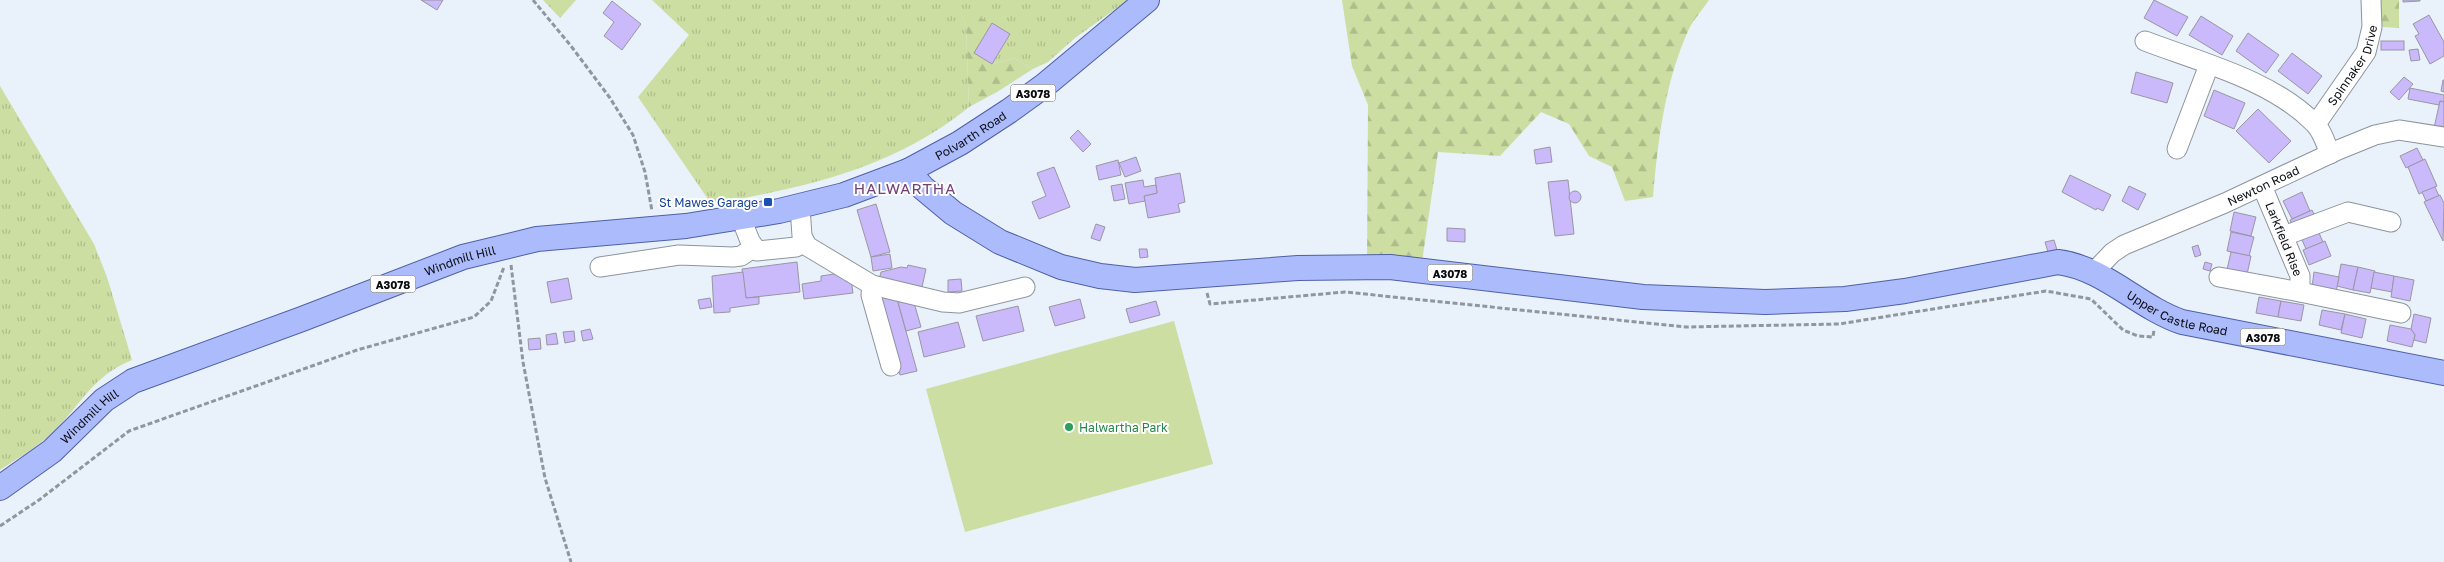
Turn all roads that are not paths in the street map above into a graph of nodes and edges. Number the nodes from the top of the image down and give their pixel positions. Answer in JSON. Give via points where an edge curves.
{"nodes":[{"id":1,"x":1146,"y":0,"type":"edge"},
{"id":2,"x":2371,"y":0,"type":"edge"},
{"id":3,"x":2145,"y":41,"type":"dead end"},
{"id":4,"x":2209,"y":65,"type":"junction"},
{"id":5,"x":2316,"y":124,"type":"junction"},
{"id":6,"x":2444,"y":137,"type":"edge"},
{"id":7,"x":2176,"y":149,"type":"dead end"},
{"id":8,"x":2330,"y":154,"type":"junction"},
{"id":9,"x":908,"y":171,"type":"junction"},
{"id":10,"x":2262,"y":186,"type":"junction"},
{"id":11,"x":800,"y":207,"type":"junction"},
{"id":12,"x":742,"y":218,"type":"junction"},
{"id":13,"x":2391,"y":222,"type":"dead end"},
{"id":14,"x":2284,"y":236,"type":"junction"},
{"id":15,"x":804,"y":242,"type":"junction"},
{"id":16,"x":753,"y":248,"type":"junction"},
{"id":17,"x":600,"y":266,"type":"dead end"},
{"id":18,"x":2094,"y":272,"type":"junction"},
{"id":19,"x":2218,"y":277,"type":"dead end"},
{"id":20,"x":872,"y":285,"type":"junction"},
{"id":21,"x":1025,"y":287,"type":"dead end"},
{"id":22,"x":2300,"y":292,"type":"junction"},
{"id":23,"x":2400,"y":313,"type":"dead end"},
{"id":24,"x":891,"y":366,"type":"dead end"},
{"id":25,"x":2444,"y":373,"type":"edge"},
{"id":26,"x":0,"y":488,"type":"edge"}],
"edges":[{"from":1,"to":9,"type":"main road","name":"Polvarth Road","number":"A3078","via":[[1009,111]]},
{"from":2,"to":5,"type":"street","name":"Spinnaker Drive","via":[[2372,27],[2366,52]]},
{"from":3,"to":4,"type":"street"},
{"from":4,"to":5,"type":"street","via":[[2261,86],[2288,101]]},
{"from":4,"to":7,"type":"street"},
{"from":5,"to":8,"type":"street"},
{"from":6,"to":8,"type":"street","name":"Newton Road","via":[[2392,130]]},
{"from":8,"to":10,"type":"street","name":"Newton Road"},
{"from":9,"to":11,"type":"main road","name":"Windmill Hill","number":"A3078","via":[[844,196]]},
{"from":9,"to":18,"type":"main road","number":"A3078","via":[[953,213],[1000,242],[1061,266],[1100,276],[1135,280],[1298,268],[1390,267],[1644,297],[1765,302],[1905,292],[2047,262],[2068,263]]},
{"from":10,"to":14,"type":"street","name":"Larkfield Rise"},
{"from":10,"to":18,"type":"street","name":"Newton Road","via":[[2124,244]]},
{"from":11,"to":12,"type":"main road","name":"Windmill Hill","number":"A3078"},
{"from":11,"to":15,"type":"street"},
{"from":12,"to":16,"type":"street"},
{"from":12,"to":26,"type":"main road","name":"Windmill Hill","number":"A3078","via":[[537,239],[463,256],[276,329],[148,374],[118,389],[52,451]]},
{"from":13,"to":14,"type":"street","via":[[2348,212]]},
{"from":14,"to":22,"type":"street","name":"Larkfield Rise","via":[[2300,276]]},
{"from":15,"to":16,"type":"street","via":[[796,247],[762,251]]},
{"from":15,"to":20,"type":"street","via":[[811,250]]},
{"from":16,"to":17,"type":"street","via":[[733,257],[679,255]]},
{"from":18,"to":25,"type":"main road","name":"Upper Castle Road","number":"A3078","via":[[2157,312],[2182,322]]},
{"from":19,"to":22,"type":"street","name":"Larkfield Rise"},
{"from":20,"to":21,"type":"street","via":[[959,303]]},
{"from":20,"to":24,"type":"street","via":[[871,295]]},
{"from":22,"to":23,"type":"street","name":"Larkfield Rise"}]}
